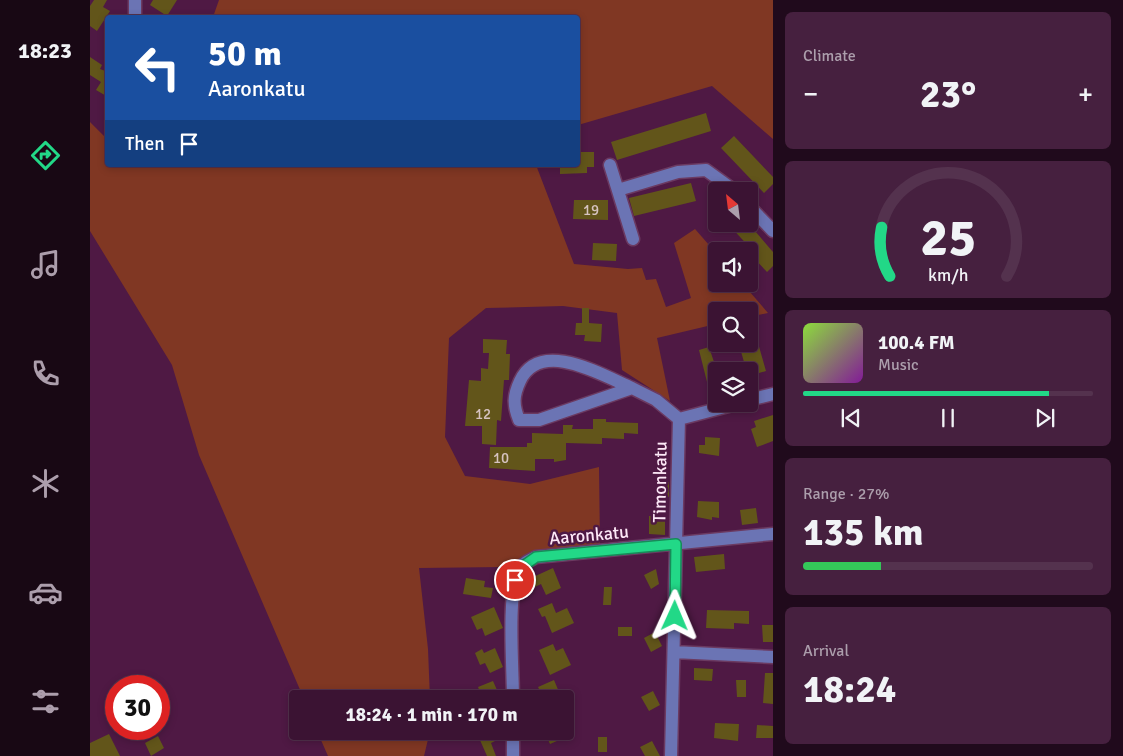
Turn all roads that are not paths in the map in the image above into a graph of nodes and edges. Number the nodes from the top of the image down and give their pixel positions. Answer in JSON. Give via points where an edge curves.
{"nodes":[{"id":1,"x":135,"y":0,"type":"edge"},
{"id":2,"x":135,"y":15,"type":"edge"},
{"id":3,"x":610,"y":165,"type":"dead end"},
{"id":4,"x":723,"y":182,"type":"edge"},
{"id":5,"x":618,"y":190,"type":"junction"},
{"id":6,"x":758,"y":215,"type":"edge"},
{"id":7,"x":773,"y":231,"type":"edge"},
{"id":8,"x":633,"y":239,"type":"dead end"},
{"id":9,"x":632,"y":388,"type":"junction"},
{"id":10,"x":773,"y":394,"type":"edge"},
{"id":11,"x":758,"y":398,"type":"edge"},
{"id":12,"x":708,"y":411,"type":"edge"},
{"id":13,"x":679,"y":419,"type":"junction"},
{"id":14,"x":773,"y":534,"type":"edge"},
{"id":15,"x":676,"y":544,"type":"junction"},
{"id":16,"x":674,"y":652,"type":"junction"},
{"id":17,"x":773,"y":657,"type":"edge"},
{"id":18,"x":513,"y":690,"type":"edge"},
{"id":19,"x":513,"y":740,"type":"edge"},
{"id":20,"x":513,"y":756,"type":"edge"},
{"id":21,"x":671,"y":756,"type":"edge"}],
"edges":[{"from":1,"to":2,"type":"street"},
{"from":3,"to":5,"type":"street"},
{"from":4,"to":5,"type":"street","via":[[706,170],[678,172]]},
{"from":5,"to":8,"type":"street"},
{"from":6,"to":7,"type":"street"},
{"from":9,"to":9,"type":"street","via":[[539,420],[519,420],[512,405],[525,369],[546,360],[582,365]]},
{"from":9,"to":13,"type":"street","via":[[656,400]]},
{"from":10,"to":11,"type":"street"},
{"from":12,"to":13,"type":"street"},
{"from":13,"to":15,"type":"street","name":"Timonkatu"},
{"from":14,"to":15,"type":"street","name":"Aaronkatu"},
{"from":15,"to":16,"type":"street","name":"Timonkatu"},
{"from":15,"to":18,"type":"street","name":"Aaronkatu","via":[[536,557],[519,569],[513,594]]},
{"from":16,"to":17,"type":"street"},
{"from":16,"to":21,"type":"street","name":"Timonkatu"},
{"from":19,"to":20,"type":"street"}]}
